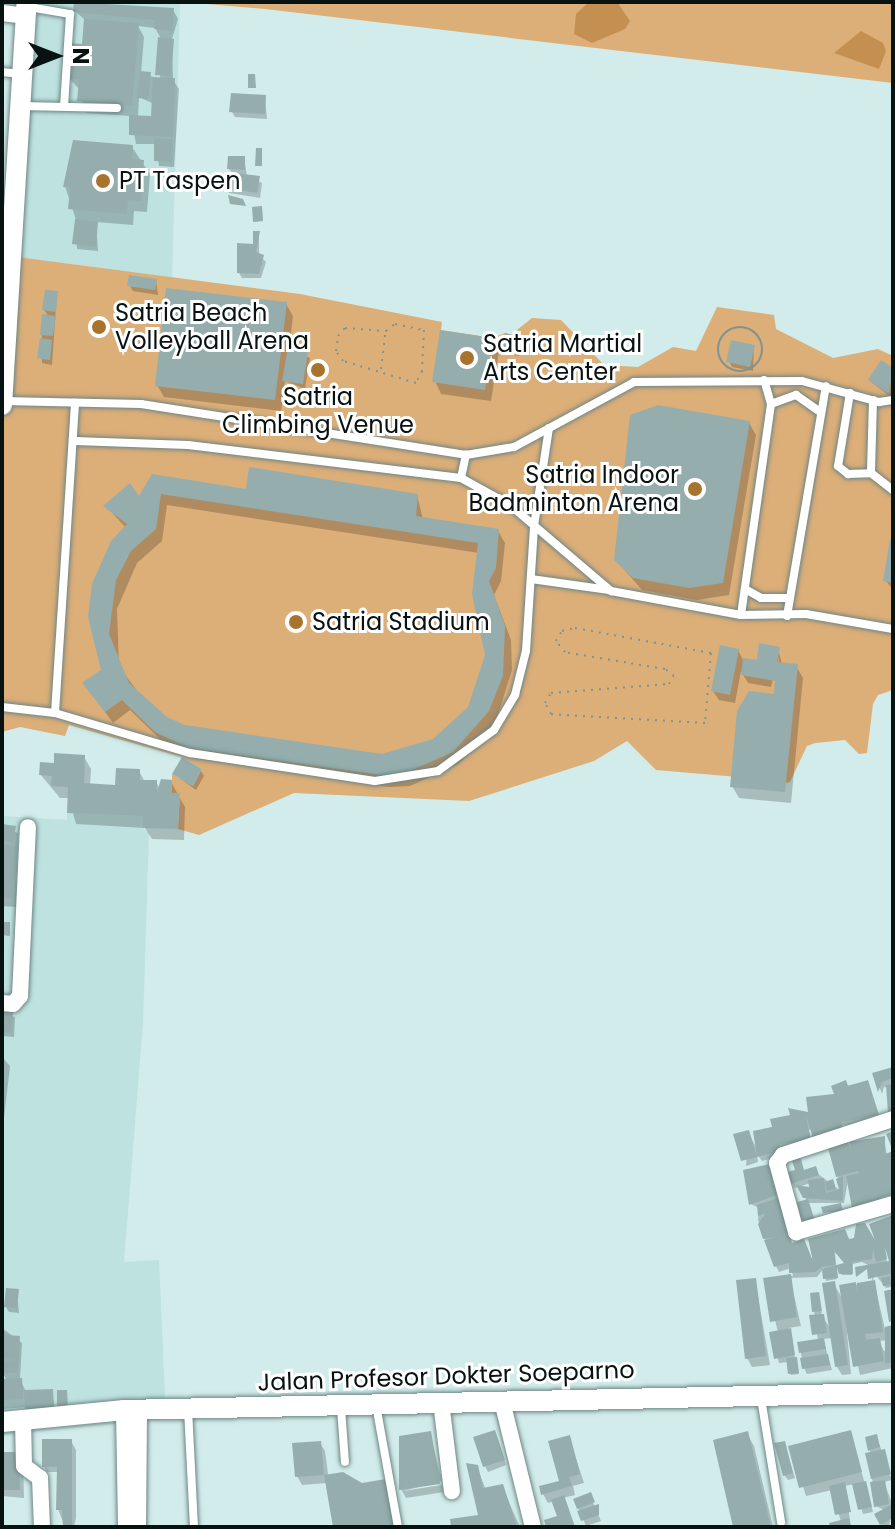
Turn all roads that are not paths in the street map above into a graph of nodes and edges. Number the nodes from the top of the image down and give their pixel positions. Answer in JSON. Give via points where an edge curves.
{"nodes":[{"id":1,"x":27,"y":8,"type":"edge"},
{"id":2,"x":2,"y":13,"type":"edge"},
{"id":3,"x":12,"y":73,"type":"edge"},
{"id":4,"x":19,"y":106,"type":"junction"},
{"id":5,"x":64,"y":106,"type":"junction"},
{"id":6,"x":117,"y":108,"type":"dead end"},
{"id":7,"x":7,"y":203,"type":"edge"},
{"id":8,"x":3,"y":333,"type":"edge"},
{"id":9,"x":3,"y":375,"type":"edge"},
{"id":10,"x":764,"y":380,"type":"junction"},
{"id":11,"x":826,"y":386,"type":"junction"},
{"id":12,"x":850,"y":393,"type":"junction"},
{"id":13,"x":873,"y":400,"type":"junction"},
{"id":14,"x":893,"y":400,"type":"edge"},
{"id":15,"x":2,"y":403,"type":"edge"},
{"id":16,"x":75,"y":403,"type":"junction"},
{"id":17,"x":771,"y":404,"type":"junction"},
{"id":18,"x":820,"y":412,"type":"junction"},
{"id":19,"x":549,"y":428,"type":"junction"},
{"id":20,"x":75,"y":441,"type":"junction"},
{"id":21,"x":466,"y":455,"type":"junction"},
{"id":22,"x":871,"y":473,"type":"junction"},
{"id":23,"x":461,"y":478,"type":"junction"},
{"id":24,"x":893,"y":490,"type":"edge"},
{"id":25,"x":534,"y":526,"type":"junction"},
{"id":26,"x":531,"y":579,"type":"junction"},
{"id":27,"x":745,"y":589,"type":"junction"},
{"id":28,"x":611,"y":591,"type":"junction"},
{"id":29,"x":789,"y":598,"type":"junction"},
{"id":30,"x":741,"y":615,"type":"junction"},
{"id":31,"x":787,"y":616,"type":"junction"},
{"id":32,"x":893,"y":629,"type":"edge"},
{"id":33,"x":2,"y":707,"type":"edge"},
{"id":34,"x":55,"y":713,"type":"junction"},
{"id":35,"x":28,"y":827,"type":"dead end"},
{"id":36,"x":2,"y":1003,"type":"edge"},
{"id":37,"x":893,"y":1119,"type":"edge"},
{"id":38,"x":893,"y":1204,"type":"edge"},
{"id":39,"x":760,"y":1393,"type":"junction"},
{"id":40,"x":893,"y":1393,"type":"edge"},
{"id":41,"x":502,"y":1401,"type":"junction"},
{"id":42,"x":441,"y":1402,"type":"junction"},
{"id":43,"x":375,"y":1405,"type":"junction"},
{"id":44,"x":340,"y":1407,"type":"junction"},
{"id":45,"x":188,"y":1409,"type":"junction"},
{"id":46,"x":131,"y":1410,"type":"junction"},
{"id":47,"x":23,"y":1419,"type":"junction"},
{"id":48,"x":2,"y":1422,"type":"edge"},
{"id":49,"x":345,"y":1462,"type":"dead end"},
{"id":50,"x":452,"y":1491,"type":"dead end"},
{"id":51,"x":781,"y":1522,"type":"dead end"},
{"id":52,"x":42,"y":1527,"type":"edge"},
{"id":53,"x":126,"y":1527,"type":"edge"},
{"id":54,"x":138,"y":1527,"type":"edge"},
{"id":55,"x":194,"y":1527,"type":"edge"},
{"id":56,"x":398,"y":1527,"type":"edge"},
{"id":57,"x":533,"y":1527,"type":"edge"}],
"edges":[{"from":1,"to":2,"type":"street"},
{"from":1,"to":3,"type":"street"},
{"from":1,"to":5,"type":"lane","via":[[70,14]]},
{"from":3,"to":4,"type":"street"},
{"from":4,"to":5,"type":"lane"},
{"from":4,"to":7,"type":"street"},
{"from":5,"to":6,"type":"lane"},
{"from":7,"to":8,"type":"street"},
{"from":8,"to":9,"type":"street"},
{"from":9,"to":15,"type":"street"},
{"from":10,"to":11,"type":"lane"},
{"from":10,"to":17,"type":"lane"},
{"from":10,"to":19,"type":"lane","via":[[634,382]]},
{"from":11,"to":12,"type":"lane"},
{"from":11,"to":18,"type":"lane"},
{"from":12,"to":13,"type":"lane"},
{"from":12,"to":22,"type":"lane","via":[[838,466],[848,474]]},
{"from":13,"to":14,"type":"lane"},
{"from":13,"to":22,"type":"lane"},
{"from":15,"to":16,"type":"lane"},
{"from":16,"to":20,"type":"lane"},
{"from":16,"to":21,"type":"lane","via":[[141,404]]},
{"from":17,"to":18,"type":"lane","via":[[796,395]]},
{"from":17,"to":27,"type":"lane"},
{"from":18,"to":29,"type":"lane","via":[[814,476]]},
{"from":19,"to":21,"type":"lane","via":[[514,447]]},
{"from":19,"to":25,"type":"lane"},
{"from":20,"to":23,"type":"lane","via":[[188,445]]},
{"from":20,"to":34,"type":"lane"},
{"from":21,"to":23,"type":"lane"},
{"from":22,"to":24,"type":"lane"},
{"from":23,"to":25,"type":"lane","via":[[510,505]]},
{"from":25,"to":26,"type":"lane"},
{"from":25,"to":28,"type":"lane"},
{"from":26,"to":28,"type":"lane"},
{"from":26,"to":34,"type":"lane","via":[[526,651],[515,695],[494,730],[438,771],[359,779],[190,753]]},
{"from":27,"to":29,"type":"lane","via":[[761,598]]},
{"from":27,"to":30,"type":"lane"},
{"from":28,"to":30,"type":"lane"},
{"from":29,"to":31,"type":"lane"},
{"from":30,"to":31,"type":"lane"},
{"from":31,"to":32,"type":"lane","via":[[806,614]]},
{"from":33,"to":34,"type":"lane"},
{"from":35,"to":36,"type":"street","via":[[20,996],[13,1004]]},
{"from":37,"to":38,"type":"street","via":[[783,1155],[777,1163],[796,1232]]},
{"from":39,"to":40,"type":"street","name":"Jalan Profesor Dokter Soeparno"},
{"from":39,"to":41,"type":"street","name":"Jalan Profesor Dokter Soeparno"},
{"from":39,"to":51,"type":"lane"},
{"from":41,"to":42,"type":"street","name":"Jalan Profesor Dokter Soeparno"},
{"from":41,"to":57,"type":"street"},
{"from":42,"to":43,"type":"street","name":"Jalan Profesor Dokter Soeparno"},
{"from":42,"to":50,"type":"street"},
{"from":43,"to":44,"type":"street","name":"Jalan Profesor Dokter Soeparno"},
{"from":43,"to":56,"type":"lane"},
{"from":44,"to":45,"type":"street","name":"Jalan Profesor Dokter Soeparno"},
{"from":44,"to":49,"type":"lane"},
{"from":45,"to":46,"type":"street","name":"Jalan Profesor Dokter Soeparno"},
{"from":45,"to":55,"type":"lane"},
{"from":46,"to":47,"type":"street","name":"Jalan Profesor Dokter Soeparno"},
{"from":46,"to":53,"type":"street"},
{"from":46,"to":54,"type":"street"},
{"from":47,"to":48,"type":"street","name":"Jalan Profesor Dokter Soeparno"},
{"from":47,"to":52,"type":"street","via":[[24,1466],[40,1478]]}]}
